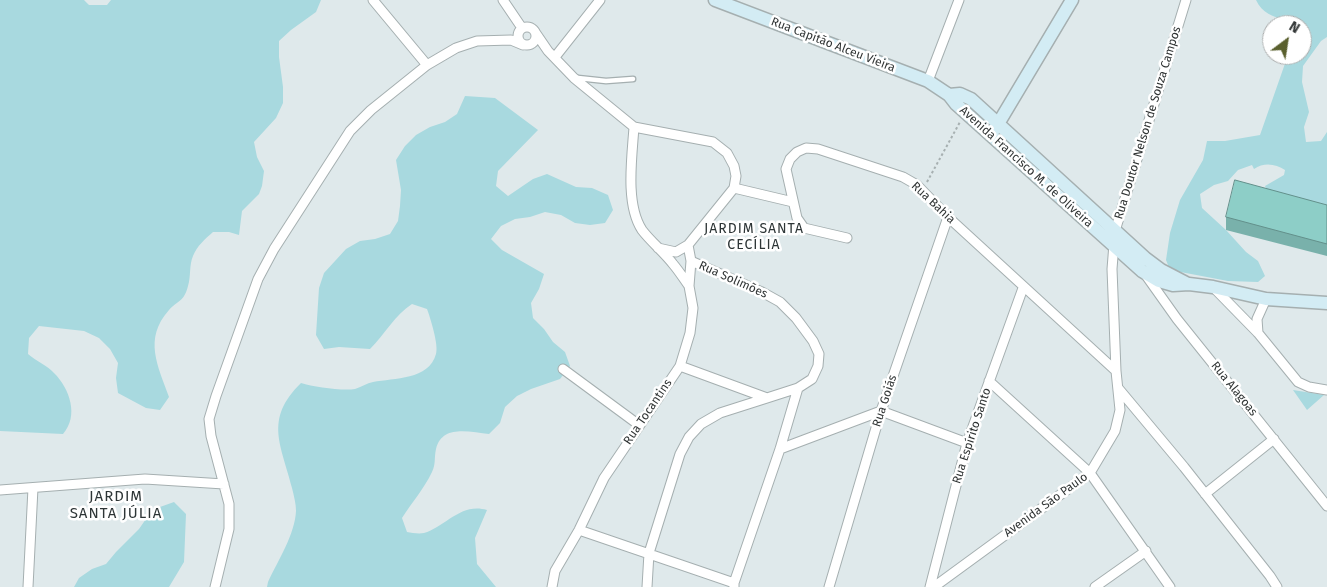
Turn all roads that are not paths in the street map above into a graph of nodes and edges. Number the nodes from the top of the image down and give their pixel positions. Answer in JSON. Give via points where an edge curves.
{"nodes":[{"id":1,"x":373,"y":0,"type":"edge"},
{"id":2,"x":503,"y":0,"type":"edge"},
{"id":3,"x":600,"y":0,"type":"edge"},
{"id":4,"x":715,"y":0,"type":"edge"},
{"id":5,"x":959,"y":0,"type":"edge"},
{"id":6,"x":1072,"y":0,"type":"edge"},
{"id":7,"x":1186,"y":0,"type":"edge"},
{"id":8,"x":536,"y":32,"type":"junction"},
{"id":9,"x":517,"y":34,"type":"junction"},
{"id":10,"x":527,"y":45,"type":"junction"},
{"id":11,"x":551,"y":54,"type":"junction"},
{"id":12,"x":427,"y":65,"type":"junction"},
{"id":13,"x":574,"y":78,"type":"junction"},
{"id":14,"x":634,"y":79,"type":"dead end"},
{"id":15,"x":928,"y":81,"type":"junction"},
{"id":16,"x":949,"y":95,"type":"junction"},
{"id":17,"x":999,"y":124,"type":"junction"},
{"id":18,"x":634,"y":128,"type":"junction"},
{"id":19,"x":991,"y":135,"type":"junction"},
{"id":20,"x":734,"y":188,"type":"junction"},
{"id":21,"x":793,"y":202,"type":"junction"},
{"id":22,"x":948,"y":217,"type":"junction"},
{"id":23,"x":1115,"y":232,"type":"junction"},
{"id":24,"x":847,"y":238,"type":"dead end"},
{"id":25,"x":688,"y":245,"type":"junction"},
{"id":26,"x":1113,"y":246,"type":"junction"},
{"id":27,"x":658,"y":248,"type":"junction"},
{"id":28,"x":691,"y":261,"type":"junction"},
{"id":29,"x":1146,"y":266,"type":"junction"},
{"id":30,"x":689,"y":286,"type":"junction"},
{"id":31,"x":1213,"y":287,"type":"junction"},
{"id":32,"x":1023,"y":288,"type":"junction"},
{"id":33,"x":1266,"y":299,"type":"junction"},
{"id":34,"x":1327,"y":303,"type":"edge"},
{"id":35,"x":1258,"y":333,"type":"junction"},
{"id":36,"x":680,"y":366,"type":"junction"},
{"id":37,"x":564,"y":369,"type":"dead end"},
{"id":38,"x":1116,"y":371,"type":"junction"},
{"id":39,"x":990,"y":380,"type":"junction"},
{"id":40,"x":798,"y":388,"type":"junction"},
{"id":41,"x":1117,"y":388,"type":"junction"},
{"id":42,"x":1327,"y":390,"type":"edge"},
{"id":43,"x":766,"y":398,"type":"junction"},
{"id":44,"x":881,"y":411,"type":"junction"},
{"id":45,"x":639,"y":425,"type":"junction"},
{"id":46,"x":1274,"y":439,"type":"junction"},
{"id":47,"x":967,"y":443,"type":"junction"},
{"id":48,"x":780,"y":449,"type":"junction"},
{"id":49,"x":1090,"y":472,"type":"junction"},
{"id":50,"x":224,"y":484,"type":"junction"},
{"id":51,"x":33,"y":488,"type":"junction"},
{"id":52,"x":0,"y":490,"type":"edge"},
{"id":53,"x":1205,"y":494,"type":"junction"},
{"id":54,"x":1327,"y":506,"type":"edge"},
{"id":55,"x":579,"y":530,"type":"junction"},
{"id":56,"x":1146,"y":551,"type":"junction"},
{"id":57,"x":649,"y":554,"type":"junction"},
{"id":58,"x":734,"y":585,"type":"edge"},
{"id":59,"x":28,"y":587,"type":"edge"},
{"id":60,"x":215,"y":587,"type":"edge"},
{"id":61,"x":552,"y":587,"type":"edge"},
{"id":62,"x":648,"y":587,"type":"edge"},
{"id":63,"x":829,"y":587,"type":"edge"},
{"id":64,"x":932,"y":587,"type":"edge"},
{"id":65,"x":1095,"y":587,"type":"edge"},
{"id":66,"x":1170,"y":587,"type":"edge"},
{"id":67,"x":1277,"y":587,"type":"edge"}],
"edges":[{"from":1,"to":12,"type":"street"},
{"from":2,"to":9,"type":"street"},
{"from":3,"to":11,"type":"street"},
{"from":4,"to":15,"type":"street","name":"Rua Capitão Alceu Vieira"},
{"from":5,"to":15,"type":"street"},
{"from":6,"to":17,"type":"street"},
{"from":7,"to":23,"type":"street","name":"Rua Doutor Nelson de Souza Campos"},
{"from":8,"to":9,"type":"street","via":[[530,27]]},
{"from":8,"to":10,"type":"street","via":[[536,39]]},
{"from":8,"to":11,"type":"street"},
{"from":9,"to":10,"type":"street"},
{"from":9,"to":12,"type":"street","via":[[456,48]]},
{"from":10,"to":11,"type":"street"},
{"from":11,"to":13,"type":"street"},
{"from":12,"to":50,"type":"street","via":[[350,131],[258,279],[210,419]]},
{"from":13,"to":14,"type":"lane"},
{"from":13,"to":18,"type":"street"},
{"from":15,"to":16,"type":"street","name":"Rua Capitão Alceu Vieira"},
{"from":16,"to":17,"type":"street","name":"Avenida Francisco M. de Oliveira","via":[[960,94],[971,99]]},
{"from":16,"to":19,"type":"street","name":"Avenida Francisco M. de Oliveira"},
{"from":17,"to":19,"type":"street"},
{"from":17,"to":23,"type":"street","name":"Avenida Francisco M. de Oliveira"},
{"from":18,"to":20,"type":"street","via":[[713,142],[726,153],[734,166]]},
{"from":18,"to":27,"type":"street","name":"Rua Tocantins","via":[[631,196],[641,228]]},
{"from":19,"to":26,"type":"street","name":"Avenida Francisco M. de Oliveira"},
{"from":20,"to":21,"type":"street"},
{"from":20,"to":25,"type":"street"},
{"from":21,"to":22,"type":"street","name":"Rua Bahia","via":[[786,170],[790,159],[806,148],[818,149],[903,177],[917,185]]},
{"from":21,"to":24,"type":"street","name":"Rua Bahia","via":[[797,218],[804,228]]},
{"from":22,"to":32,"type":"street","name":"Rua Bahia"},
{"from":22,"to":44,"type":"street","name":"Rua Goiás"},
{"from":23,"to":26,"type":"street","name":"Rua Doutor Nelson de Souza Campos"},
{"from":23,"to":29,"type":"street","name":"Avenida Francisco M. de Oliveira"},
{"from":25,"to":27,"type":"street","via":[[676,252]]},
{"from":25,"to":28,"type":"street","name":"Rua Tocantins"},
{"from":26,"to":29,"type":"street","name":"Avenida Francisco M. de Oliveira"},
{"from":26,"to":38,"type":"street","name":"Avenida São Paulo"},
{"from":27,"to":30,"type":"street","name":"Rua Tocantins"},
{"from":28,"to":30,"type":"street","name":"Rua Tocantins"},
{"from":28,"to":40,"type":"street","name":"Rua Solimões","via":[[762,292],[780,302],[796,318],[819,354],[812,379]]},
{"from":29,"to":31,"type":"street","name":"Avenida Francisco M. de Oliveira","via":[[1190,284]]},
{"from":29,"to":46,"type":"street","name":"Rua Alagoas","via":[[1177,319]]},
{"from":30,"to":36,"type":"street","name":"Rua Tocantins","via":[[693,308]]},
{"from":31,"to":33,"type":"street","name":"Avenida Francisco M. de Oliveira"},
{"from":31,"to":35,"type":"street"},
{"from":32,"to":38,"type":"street","name":"Rua Bahia"},
{"from":32,"to":39,"type":"street","name":"Rua Espírito Santo"},
{"from":33,"to":34,"type":"street","name":"Avenida Francisco M. de Oliveira"},
{"from":33,"to":35,"type":"street","via":[[1257,319]]},
{"from":35,"to":42,"type":"street","via":[[1298,382]]},
{"from":36,"to":43,"type":"street"},
{"from":36,"to":45,"type":"street","name":"Rua Tocantins"},
{"from":37,"to":45,"type":"street"},
{"from":38,"to":41,"type":"street","name":"Avenida São Paulo"},
{"from":39,"to":47,"type":"street","name":"Rua Espírito Santo"},
{"from":39,"to":49,"type":"street"},
{"from":40,"to":43,"type":"street","name":"Rua Solimões"},
{"from":40,"to":48,"type":"street"},
{"from":41,"to":49,"type":"street","name":"Avenida São Paulo","via":[[1120,410],[1115,431]]},
{"from":41,"to":53,"type":"street"},
{"from":43,"to":57,"type":"street","name":"Rua Solimões","via":[[720,413],[701,424],[689,437],[680,454]]},
{"from":44,"to":47,"type":"street"},
{"from":44,"to":48,"type":"street"},
{"from":44,"to":63,"type":"street","name":"Rua Goiás"},
{"from":45,"to":55,"type":"street","name":"Rua Tocantins","via":[[604,478]]},
{"from":46,"to":53,"type":"street"},
{"from":46,"to":54,"type":"street","name":"Rua Alagoas"},
{"from":47,"to":64,"type":"street","name":"Rua Espírito Santo"},
{"from":48,"to":58,"type":"street"},
{"from":49,"to":56,"type":"street"},
{"from":49,"to":64,"type":"street","name":"Avenida São Paulo"},
{"from":50,"to":51,"type":"street","via":[[145,479]]},
{"from":50,"to":60,"type":"street","via":[[229,504],[229,529]]},
{"from":51,"to":52,"type":"street"},
{"from":51,"to":59,"type":"street"},
{"from":53,"to":67,"type":"street"},
{"from":55,"to":57,"type":"street"},
{"from":55,"to":61,"type":"street","name":"Rua Tocantins","via":[[555,571]]},
{"from":56,"to":65,"type":"street"},
{"from":56,"to":66,"type":"street"},
{"from":57,"to":58,"type":"street"},
{"from":57,"to":62,"type":"street","name":"Rua Solimões"}]}
